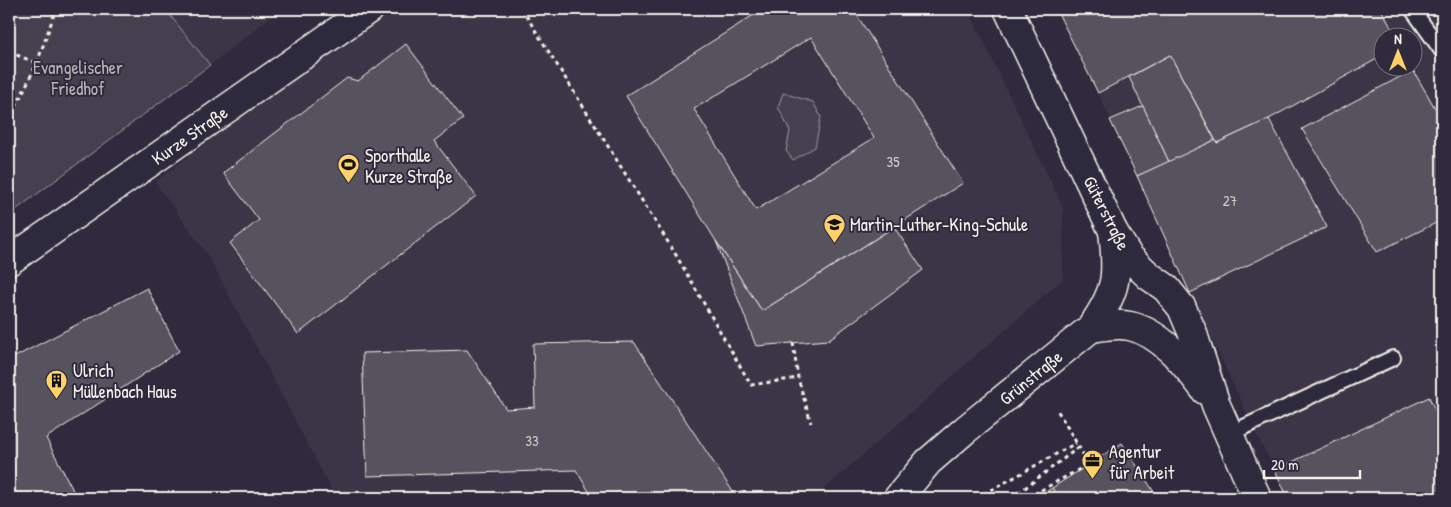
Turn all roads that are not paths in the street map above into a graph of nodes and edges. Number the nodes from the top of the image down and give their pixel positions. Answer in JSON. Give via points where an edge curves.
{"nodes":[{"id":1,"x":369,"y":9,"type":"edge"},
{"id":2,"x":1008,"y":9,"type":"edge"},
{"id":3,"x":1412,"y":9,"type":"edge"},
{"id":4,"x":1442,"y":51,"type":"edge"},
{"id":5,"x":1113,"y":231,"type":"junction"},
{"id":6,"x":9,"y":260,"type":"edge"},
{"id":7,"x":1091,"y":328,"type":"junction"},
{"id":8,"x":1393,"y":358,"type":"dead end"},
{"id":9,"x":1216,"y":405,"type":"junction"},
{"id":10,"x":1229,"y":434,"type":"junction"},
{"id":11,"x":899,"y":498,"type":"edge"},
{"id":12,"x":1257,"y":498,"type":"edge"}],
"edges":[{"from":1,"to":6,"type":"street","name":"Kurze Straße"},
{"from":2,"to":5,"type":"street","name":"Güterstraße"},
{"from":3,"to":4,"type":"lane"},
{"from":5,"to":7,"type":"street","name":"Grünstraße","via":[[1114,285],[1105,308]]},
{"from":5,"to":9,"type":"street","name":"Güterstraße","via":[[1129,257],[1166,288],[1182,308]]},
{"from":7,"to":9,"type":"street","name":"Güterstraße","via":[[1112,324],[1130,326],[1153,336],[1188,368]]},
{"from":7,"to":11,"type":"street","name":"Grünstraße","via":[[928,462]]},
{"from":8,"to":10,"type":"lane"},
{"from":9,"to":10,"type":"street","name":"Güterstraße"},
{"from":10,"to":12,"type":"street","name":"Güterstraße"}]}
